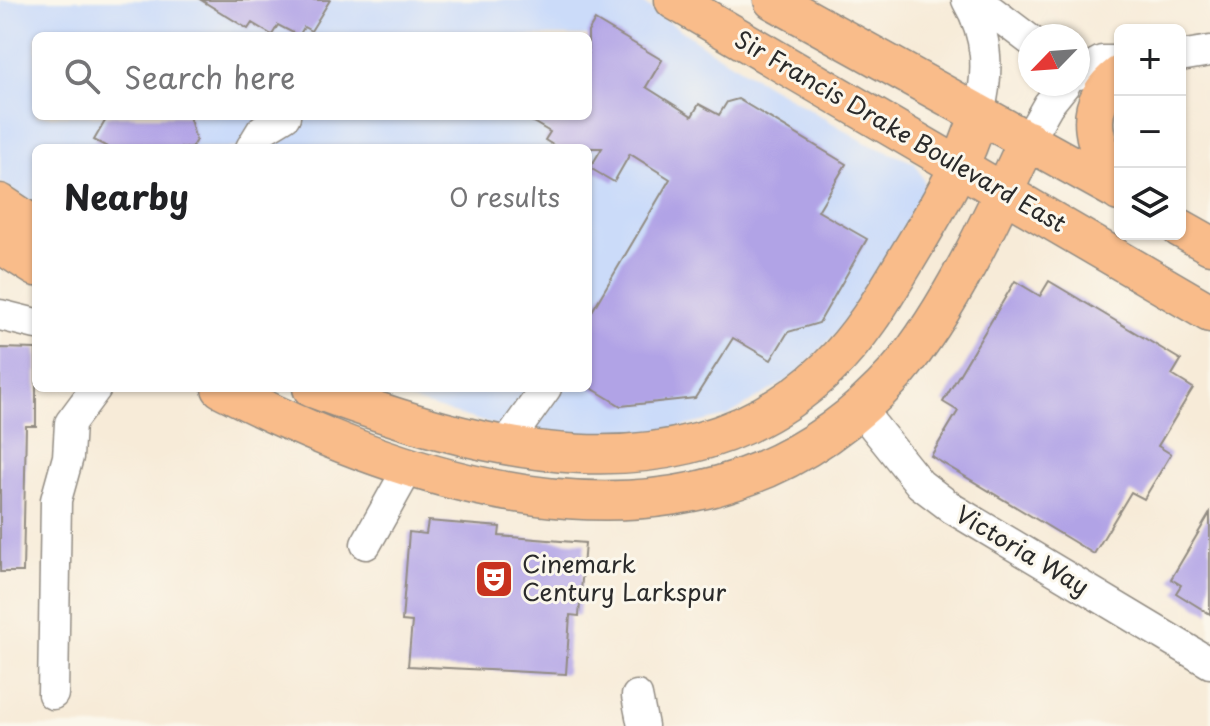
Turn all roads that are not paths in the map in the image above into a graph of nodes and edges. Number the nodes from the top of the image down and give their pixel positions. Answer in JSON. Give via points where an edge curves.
{"nodes":[{"id":1,"x":674,"y":0,"type":"edge"},
{"id":2,"x":773,"y":0,"type":"edge"},
{"id":3,"x":967,"y":0,"type":"edge"},
{"id":4,"x":977,"y":0,"type":"edge"},
{"id":5,"x":1018,"y":31,"type":"edge"},
{"id":6,"x":1210,"y":51,"type":"edge"},
{"id":7,"x":1186,"y":55,"type":"edge"},
{"id":8,"x":1100,"y":66,"type":"edge"},
{"id":9,"x":1055,"y":96,"type":"edge"},
{"id":10,"x":979,"y":114,"type":"junction"},
{"id":11,"x":278,"y":120,"type":"edge"},
{"id":12,"x":1028,"y":140,"type":"junction"},
{"id":13,"x":253,"y":144,"type":"edge"},
{"id":14,"x":960,"y":167,"type":"junction"},
{"id":15,"x":1114,"y":183,"type":"edge"},
{"id":16,"x":1114,"y":189,"type":"edge"},
{"id":17,"x":1004,"y":192,"type":"junction"},
{"id":18,"x":0,"y":203,"type":"edge"},
{"id":19,"x":32,"y":224,"type":"edge"},
{"id":20,"x":1186,"y":231,"type":"edge"},
{"id":21,"x":0,"y":244,"type":"edge"},
{"id":22,"x":1210,"y":245,"type":"edge"},
{"id":23,"x":32,"y":264,"type":"edge"},
{"id":24,"x":1210,"y":313,"type":"edge"},
{"id":25,"x":0,"y":315,"type":"edge"},
{"id":26,"x":32,"y":323,"type":"edge"},
{"id":27,"x":848,"y":346,"type":"junction"},
{"id":28,"x":93,"y":392,"type":"edge"},
{"id":29,"x":229,"y":392,"type":"edge"},
{"id":30,"x":324,"y":392,"type":"edge"},
{"id":31,"x":543,"y":392,"type":"edge"},
{"id":32,"x":788,"y":400,"type":"junction"},
{"id":33,"x":859,"y":408,"type":"junction"},
{"id":34,"x":425,"y":425,"type":"junction"},
{"id":35,"x":506,"y":444,"type":"junction"},
{"id":36,"x":409,"y":467,"type":"junction"},
{"id":37,"x":639,"y":502,"type":"junction"},
{"id":38,"x":366,"y":544,"type":"dead end"},
{"id":39,"x":1210,"y":663,"type":"edge"},
{"id":40,"x":53,"y":694,"type":"dead end"},
{"id":41,"x":637,"y":696,"type":"dead end"},
{"id":42,"x":643,"y":726,"type":"edge"}],
"edges":[{"from":1,"to":14,"type":"main road","name":"Sir Francis Drake Boulevard East"},
{"from":2,"to":10,"type":"main road"},
{"from":3,"to":10,"type":"street","via":[[984,41],[986,82]]},
{"from":4,"to":5,"type":"street"},
{"from":6,"to":7,"type":"street"},
{"from":8,"to":15,"type":"main road","via":[[1092,129]]},
{"from":9,"to":12,"type":"street"},
{"from":10,"to":12,"type":"main road"},
{"from":10,"to":14,"type":"main road"},
{"from":11,"to":13,"type":"street","via":[[262,130]]},
{"from":12,"to":16,"type":"main road"},
{"from":12,"to":17,"type":"main road"},
{"from":14,"to":17,"type":"main road","name":"Sir Francis Drake Boulevard East"},
{"from":14,"to":27,"type":"main road","via":[[882,300]]},
{"from":17,"to":24,"type":"main road","name":"Sir Francis Drake Boulevard East"},
{"from":17,"to":33,"type":"main road","via":[[911,353]]},
{"from":18,"to":19,"type":"main road"},
{"from":20,"to":22,"type":"main road"},
{"from":21,"to":23,"type":"main road"},
{"from":25,"to":26,"type":"street"},
{"from":27,"to":32,"type":"main road"},
{"from":27,"to":33,"type":"main road","via":[[845,374]]},
{"from":28,"to":40,"type":"street","via":[[70,423],[68,457],[56,500]]},
{"from":29,"to":36,"type":"main road","via":[[309,430]]},
{"from":30,"to":34,"type":"main road"},
{"from":31,"to":35,"type":"street"},
{"from":32,"to":33,"type":"main road"},
{"from":32,"to":35,"type":"main road","via":[[733,430],[653,453],[585,455]]},
{"from":32,"to":37,"type":"main road","via":[[778,436],[739,457],[650,479],[640,485]]},
{"from":33,"to":37,"type":"main road","via":[[816,439],[741,478]]},
{"from":33,"to":39,"type":"street","name":"Victoria Way","via":[[935,497]]},
{"from":34,"to":35,"type":"main road"},
{"from":34,"to":36,"type":"main road"},
{"from":36,"to":37,"type":"main road","via":[[545,498]]},
{"from":36,"to":38,"type":"street"},
{"from":41,"to":42,"type":"street"}]}
